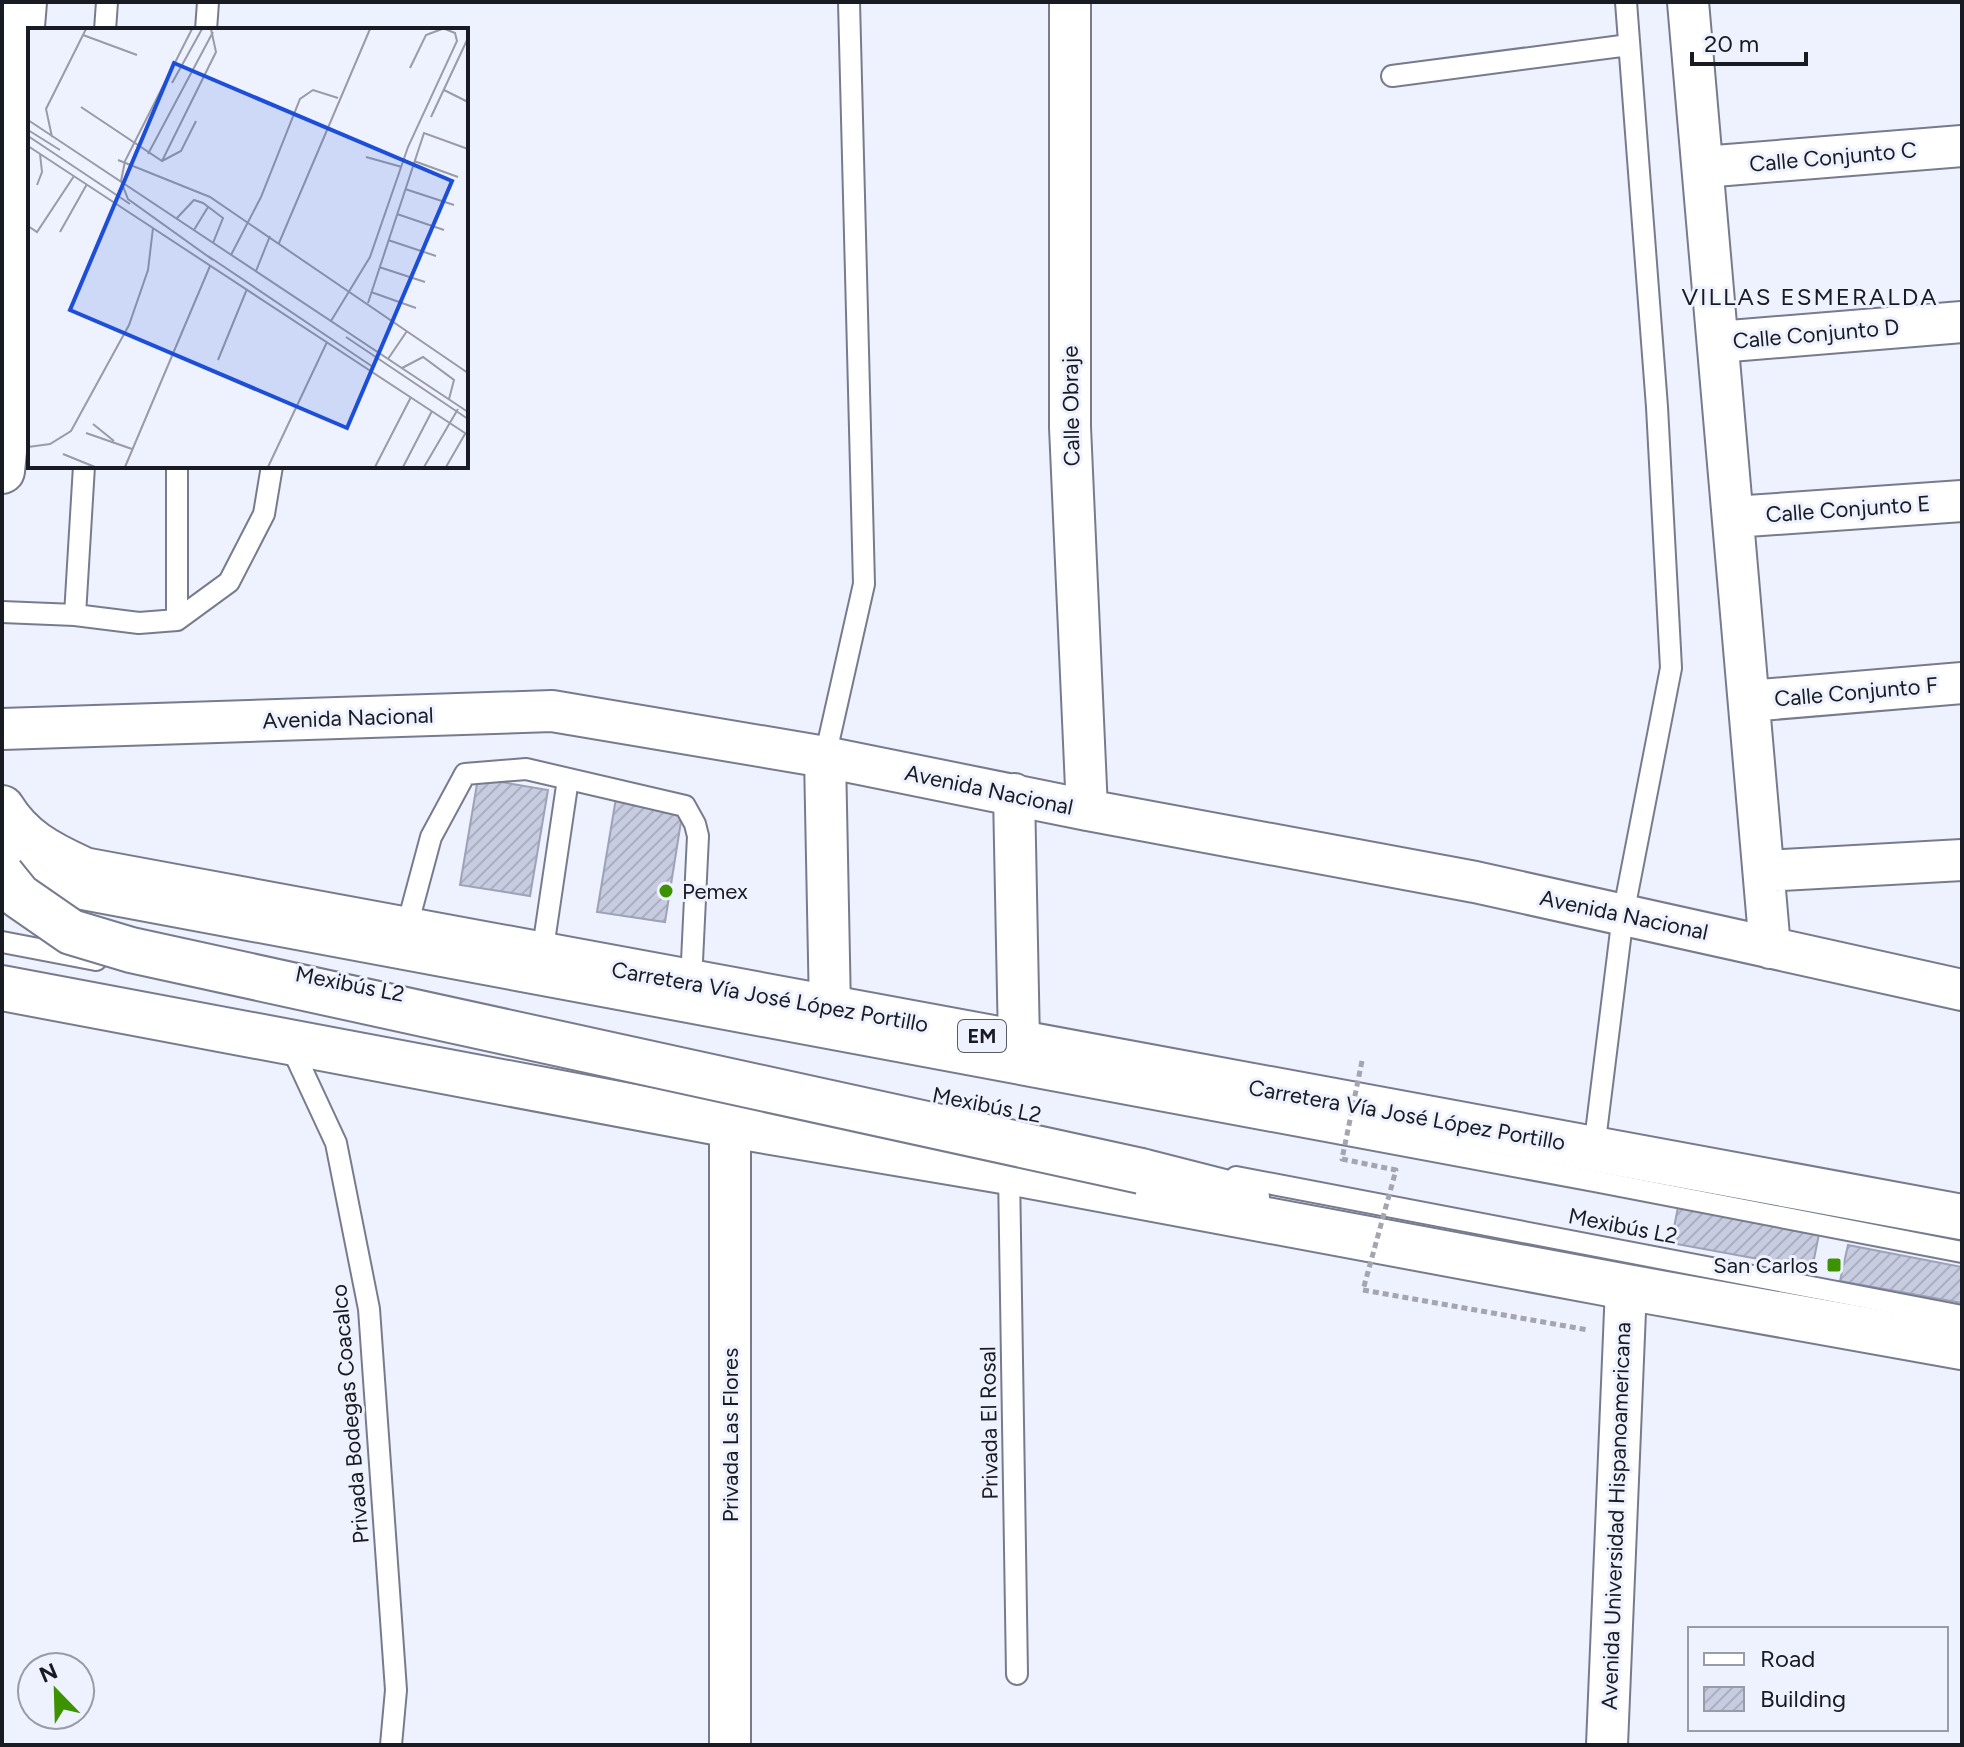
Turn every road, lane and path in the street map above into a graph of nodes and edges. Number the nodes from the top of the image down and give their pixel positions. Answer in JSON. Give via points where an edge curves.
{"nodes":[{"id":1,"x":24,"y":2,"type":"edge"},
{"id":2,"x":50,"y":2,"type":"edge"},
{"id":3,"x":107,"y":2,"type":"edge"},
{"id":4,"x":208,"y":2,"type":"edge"},
{"id":5,"x":849,"y":2,"type":"edge"},
{"id":6,"x":1070,"y":2,"type":"edge"},
{"id":7,"x":1626,"y":2,"type":"edge"},
{"id":8,"x":1688,"y":2,"type":"edge"},
{"id":9,"x":47,"y":28,"type":"edge"},
{"id":10,"x":105,"y":28,"type":"edge"},
{"id":11,"x":206,"y":28,"type":"edge"},
{"id":12,"x":1629,"y":45,"type":"junction"},
{"id":13,"x":1392,"y":76,"type":"dead end"},
{"id":14,"x":1962,"y":146,"type":"edge"},
{"id":15,"x":1703,"y":167,"type":"junction"},
{"id":16,"x":28,"y":215,"type":"edge"},
{"id":17,"x":2,"y":274,"type":"edge"},
{"id":18,"x":1962,"y":322,"type":"edge"},
{"id":19,"x":1718,"y":342,"type":"junction"},
{"id":20,"x":84,"y":468,"type":"edge"},
{"id":21,"x":177,"y":468,"type":"edge"},
{"id":22,"x":272,"y":468,"type":"edge"},
{"id":23,"x":2,"y":471,"type":"edge"},
{"id":24,"x":1962,"y":501,"type":"edge"},
{"id":25,"x":1733,"y":517,"type":"junction"},
{"id":26,"x":2,"y":612,"type":"edge"},
{"id":27,"x":75,"y":615,"type":"junction"},
{"id":28,"x":177,"y":620,"type":"junction"},
{"id":29,"x":1962,"y":683,"type":"edge"},
{"id":30,"x":1749,"y":701,"type":"junction"},
{"id":31,"x":2,"y":729,"type":"edge"},
{"id":32,"x":825,"y":757,"type":"junction"},
{"id":33,"x":568,"y":779,"type":"junction"},
{"id":34,"x":1014,"y":794,"type":"junction"},
{"id":35,"x":2,"y":808,"type":"edge"},
{"id":36,"x":1087,"y":810,"type":"junction"},
{"id":37,"x":2,"y":855,"type":"edge"},
{"id":38,"x":1962,"y":860,"type":"edge"},
{"id":39,"x":86,"y":871,"type":"junction"},
{"id":40,"x":1764,"y":871,"type":"junction"},
{"id":41,"x":2,"y":875,"type":"edge"},
{"id":42,"x":2,"y":884,"type":"edge"},
{"id":43,"x":1623,"y":915,"type":"junction"},
{"id":44,"x":406,"y":930,"type":"junction"},
{"id":45,"x":2,"y":942,"type":"edge"},
{"id":46,"x":1770,"y":948,"type":"junction"},
{"id":47,"x":542,"y":955,"type":"junction"},
{"id":48,"x":691,"y":982,"type":"junction"},
{"id":49,"x":2,"y":988,"type":"edge"},
{"id":50,"x":1962,"y":990,"type":"edge"},
{"id":51,"x":830,"y":1009,"type":"junction"},
{"id":52,"x":289,"y":1042,"type":"junction"},
{"id":53,"x":1019,"y":1043,"type":"junction"},
{"id":54,"x":1362,"y":1061,"type":"dead end"},
{"id":55,"x":730,"y":1125,"type":"junction"},
{"id":56,"x":1594,"y":1149,"type":"junction"},
{"id":57,"x":1009,"y":1172,"type":"junction"},
{"id":58,"x":1962,"y":1217,"type":"edge"},
{"id":59,"x":1962,"y":1252,"type":"edge"},
{"id":60,"x":1479,"y":1260,"type":"junction"},
{"id":61,"x":1626,"y":1287,"type":"junction"},
{"id":62,"x":1962,"y":1316,"type":"edge"},
{"id":63,"x":1592,"y":1331,"type":"dead end"},
{"id":64,"x":1962,"y":1347,"type":"edge"},
{"id":65,"x":1017,"y":1674,"type":"dead end"},
{"id":66,"x":391,"y":1745,"type":"edge"},
{"id":67,"x":730,"y":1745,"type":"edge"},
{"id":68,"x":1607,"y":1745,"type":"edge"}],
"edges":[{"from":1,"to":17,"type":"main road"},
{"from":2,"to":9,"type":"main road"},
{"from":3,"to":10,"type":"lane"},
{"from":4,"to":11,"type":"lane"},
{"from":5,"to":32,"type":"lane","via":[[864,584]]},
{"from":6,"to":36,"type":"street","name":"Calle Obraje","via":[[1070,427]]},
{"from":7,"to":12,"type":"lane"},
{"from":8,"to":15,"type":"street"},
{"from":12,"to":13,"type":"lane"},
{"from":12,"to":43,"type":"lane","via":[[1671,668]]},
{"from":14,"to":15,"type":"street","name":"Calle Conjunto C"},
{"from":15,"to":19,"type":"street"},
{"from":16,"to":23,"type":"main road"},
{"from":18,"to":19,"type":"street","name":"Calle Conjunto D"},
{"from":19,"to":25,"type":"street"},
{"from":20,"to":27,"type":"lane"},
{"from":21,"to":28,"type":"lane"},
{"from":22,"to":28,"type":"lane","via":[[264,514],[229,582]]},
{"from":24,"to":25,"type":"street","name":"Calle Conjunto E"},
{"from":25,"to":30,"type":"street"},
{"from":26,"to":27,"type":"lane"},
{"from":27,"to":28,"type":"lane","via":[[139,623]]},
{"from":29,"to":30,"type":"street","name":"Calle Conjunto F"},
{"from":30,"to":40,"type":"street"},
{"from":31,"to":32,"type":"street","name":"Avenida Nacional","via":[[552,711]]},
{"from":32,"to":34,"type":"street","name":"Avenida Nacional"},
{"from":32,"to":51,"type":"street"},
{"from":33,"to":44,"type":"lane","via":[[526,769],[465,774],[431,837]]},
{"from":33,"to":47,"type":"lane"},
{"from":33,"to":48,"type":"lane","via":[[685,806],[698,836]]},
{"from":34,"to":36,"type":"street","name":"Avenida Nacional"},
{"from":34,"to":53,"type":"street"},
{"from":35,"to":39,"type":"main road","via":[[11,823],[45,852]]},
{"from":36,"to":43,"type":"street","name":"Avenida Nacional"},
{"from":37,"to":39,"type":"main road","name":"Carretera Vía José López Portillo","number":"EM"},
{"from":38,"to":40,"type":"street"},
{"from":39,"to":44,"type":"main road","name":"Carretera Vía José López Portillo","number":"EM"},
{"from":40,"to":46,"type":"street"},
{"from":41,"to":60,"type":"main road","bridge":true,"via":[[19,896],[71,932],[131,950],[1141,1171]]},
{"from":42,"to":59,"type":"lane","name":"Mexibús L2"},
{"from":43,"to":46,"type":"street","name":"Avenida Nacional"},
{"from":43,"to":56,"type":"lane"},
{"from":44,"to":47,"type":"main road","name":"Carretera Vía José López Portillo","number":"EM"},
{"from":45,"to":62,"type":"lane","name":"Mexibús L2"},
{"from":46,"to":50,"type":"street","name":"Avenida Nacional"},
{"from":47,"to":48,"type":"main road","name":"Carretera Vía José López Portillo","number":"EM"},
{"from":48,"to":51,"type":"main road","name":"Carretera Vía José López Portillo","number":"EM"},
{"from":49,"to":52,"type":"main road"},
{"from":51,"to":53,"type":"main road","name":"Carretera Vía José López Portillo","number":"EM"},
{"from":52,"to":55,"type":"main road"},
{"from":52,"to":66,"type":"lane","name":"Privada Bodegas Coacalco","via":[[336,1143],[369,1309],[396,1690]]},
{"from":53,"to":56,"type":"main road","name":"Carretera Vía José López Portillo","number":"EM"},
{"from":54,"to":63,"type":"path","bridge":true,"via":[[1342,1159],[1396,1170],[1363,1290]]},
{"from":55,"to":57,"type":"main road"},
{"from":55,"to":67,"type":"street","name":"Privada Las Flores"},
{"from":56,"to":58,"type":"main road","name":"Carretera Vía José López Portillo","number":"EM"},
{"from":57,"to":60,"type":"main road"},
{"from":57,"to":65,"type":"lane","name":"Privada El Rosal"},
{"from":60,"to":61,"type":"main road"},
{"from":61,"to":64,"type":"main road"},
{"from":61,"to":68,"type":"street","name":"Avenida Universidad Hispanoamericana"}]}
